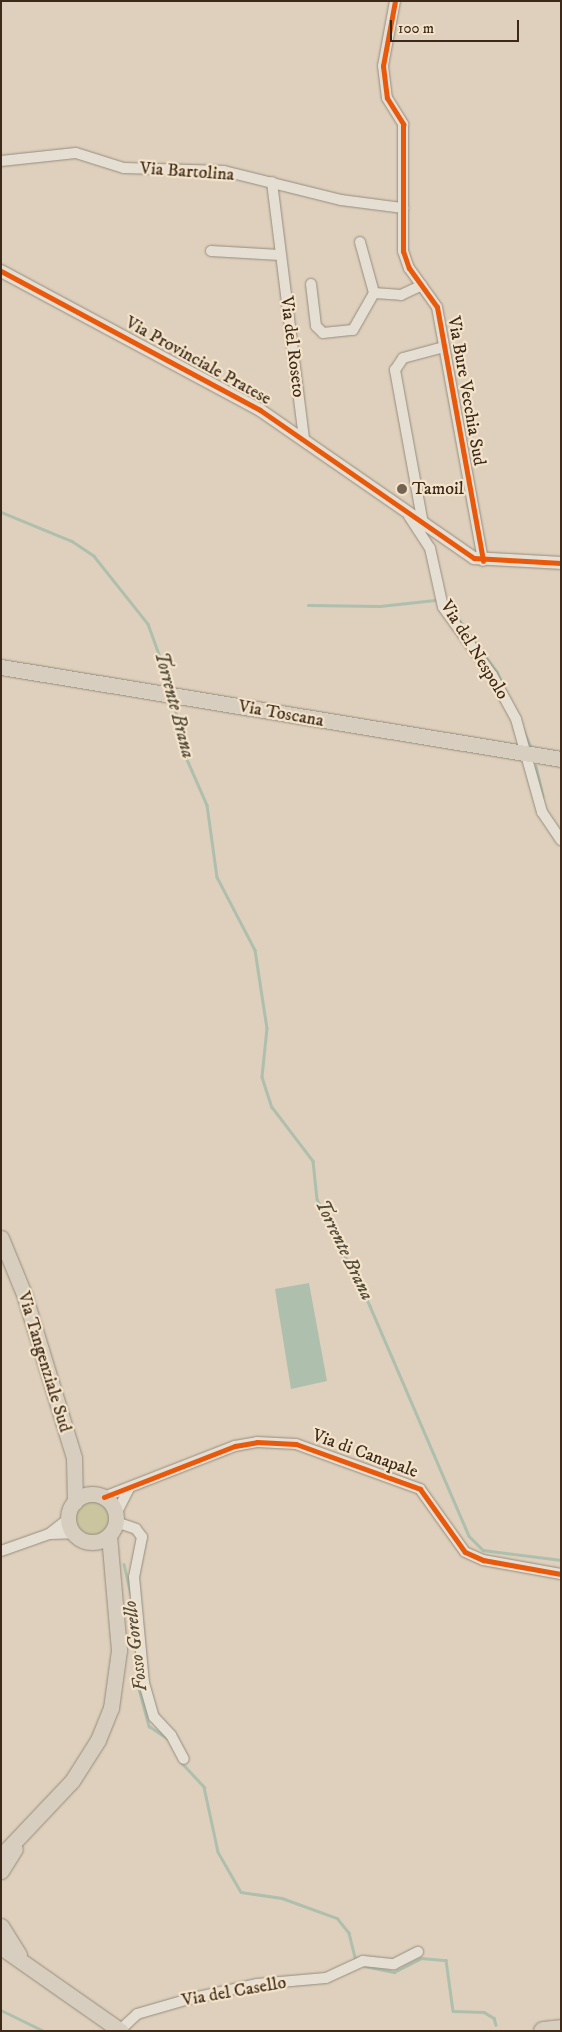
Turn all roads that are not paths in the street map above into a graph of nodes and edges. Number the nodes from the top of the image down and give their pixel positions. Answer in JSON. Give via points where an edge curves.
{"nodes":[{"id":1,"x":395,"y":1,"type":"edge"},
{"id":2,"x":1,"y":161,"type":"edge"},
{"id":3,"x":272,"y":182,"type":"junction"},
{"id":4,"x":403,"y":208,"type":"junction"},
{"id":5,"x":360,"y":242,"type":"dead end"},
{"id":6,"x":211,"y":251,"type":"dead end"},
{"id":7,"x":280,"y":255,"type":"junction"},
{"id":8,"x":1,"y":270,"type":"edge"},
{"id":9,"x":311,"y":284,"type":"dead end"},
{"id":10,"x":422,"y":285,"type":"junction"},
{"id":11,"x":374,"y":293,"type":"junction"},
{"id":12,"x":444,"y":347,"type":"junction"},
{"id":13,"x":304,"y":440,"type":"junction"},
{"id":14,"x":409,"y":516,"type":"junction"},
{"id":15,"x":423,"y":524,"type":"junction"},
{"id":16,"x":483,"y":561,"type":"junction"},
{"id":17,"x":561,"y":563,"type":"edge"},
{"id":18,"x":1,"y":667,"type":"edge"},
{"id":19,"x":528,"y":756,"type":"junction"},
{"id":20,"x":561,"y":759,"type":"edge"},
{"id":21,"x":561,"y":840,"type":"edge"},
{"id":22,"x":1,"y":1238,"type":"edge"},
{"id":23,"x":74,"y":1458,"type":"junction"},
{"id":24,"x":130,"y":1488,"type":"junction"},
{"id":25,"x":101,"y":1496,"type":"junction"},
{"id":26,"x":75,"y":1502,"type":"junction"},
{"id":27,"x":113,"y":1523,"type":"junction"},
{"id":28,"x":71,"y":1526,"type":"junction"},
{"id":29,"x":89,"y":1541,"type":"junction"},
{"id":30,"x":1,"y":1551,"type":"edge"},
{"id":31,"x":561,"y":1574,"type":"edge"},
{"id":32,"x":111,"y":1582,"type":"junction"},
{"id":33,"x":184,"y":1759,"type":"dead end"},
{"id":34,"x":21,"y":1839,"type":"junction"},
{"id":35,"x":1,"y":1856,"type":"edge"},
{"id":36,"x":1,"y":1871,"type":"edge"},
{"id":37,"x":1,"y":1926,"type":"edge"},
{"id":38,"x":1,"y":1947,"type":"edge"},
{"id":39,"x":418,"y":1952,"type":"dead end"},
{"id":40,"x":23,"y":1960,"type":"junction"},
{"id":41,"x":114,"y":2029,"type":"edge"},
{"id":42,"x":561,"y":2029,"type":"edge"},
{"id":43,"x":543,"y":2031,"type":"edge"}],
"edges":[{"from":1,"to":4,"type":"street","name":"Via Bure Vecchia Sud","via":[[383,66],[387,98],[403,124]]},
{"from":2,"to":3,"type":"street","name":"Via Bartolina","via":[[76,153],[124,168],[224,171]]},
{"from":3,"to":4,"type":"street","name":"Via Bartolina","via":[[353,203]]},
{"from":3,"to":7,"type":"street","name":"Via del Roseto"},
{"from":4,"to":10,"type":"street","name":"Via Bure Vecchia Sud","via":[[404,256]]},
{"from":5,"to":11,"type":"street"},
{"from":6,"to":7,"type":"street"},
{"from":7,"to":13,"type":"street","name":"Via del Roseto"},
{"from":8,"to":13,"type":"street","name":"Via Provinciale Pratese","via":[[221,387]]},
{"from":9,"to":11,"type":"street","via":[[316,326],[323,333],[353,330]]},
{"from":10,"to":11,"type":"street","via":[[401,295]]},
{"from":10,"to":12,"type":"street","name":"Via Bure Vecchia Sud","via":[[436,304]]},
{"from":12,"to":15,"type":"street","via":[[403,358],[395,370]]},
{"from":12,"to":16,"type":"street","name":"Via Bure Vecchia Sud"},
{"from":13,"to":14,"type":"street","name":"Via Provinciale Pratese"},
{"from":14,"to":15,"type":"street","name":"Via Provinciale Pratese"},
{"from":14,"to":19,"type":"street","name":"Via del Nespolo","via":[[430,548],[444,607],[501,689]]},
{"from":15,"to":16,"type":"street","name":"Via Provinciale Pratese"},
{"from":16,"to":17,"type":"street"},
{"from":18,"to":19,"type":"main road","name":"Via Toscana"},
{"from":19,"to":20,"type":"main road","name":"Via Toscana"},
{"from":19,"to":21,"type":"street","name":"Via del Nespolo","via":[[542,812]]},
{"from":22,"to":23,"type":"main road","name":"Via Tangenziale Sud","via":[[24,1294]]},
{"from":23,"to":25,"type":"main road","name":"Via Tangenziale Sud"},
{"from":23,"to":26,"type":"main road","name":"Via Tangenziale Sud"},
{"from":24,"to":25,"type":"street","name":"Via di Canapale"},
{"from":24,"to":27,"type":"street"},
{"from":24,"to":31,"type":"street","name":"Via di Canapale","via":[[235,1446],[257,1442],[296,1444],[420,1489],[465,1552],[483,1560]]},
{"from":25,"to":26,"type":"main road"},
{"from":25,"to":27,"type":"main road","name":"Via Tangenziale Sud"},
{"from":26,"to":28,"type":"main road","name":"Via Tangenziale Sud"},
{"from":27,"to":29,"type":"main road"},
{"from":27,"to":32,"type":"main road"},
{"from":27,"to":33,"type":"street","via":[[136,1529],[142,1537],[134,1577],[144,1683],[154,1717],[171,1735]]},
{"from":28,"to":29,"type":"main road"},
{"from":28,"to":30,"type":"street"},
{"from":29,"to":32,"type":"main road"},
{"from":32,"to":34,"type":"main road","via":[[120,1650],[108,1716],[72,1780]]},
{"from":34,"to":35,"type":"main road"},
{"from":34,"to":36,"type":"main road"},
{"from":37,"to":40,"type":"main road"},
{"from":38,"to":40,"type":"main road"},
{"from":39,"to":41,"type":"street","name":"Via del Casello","via":[[394,1964],[358,1964],[326,1978],[257,1984],[189,1999],[137,2014]]},
{"from":40,"to":41,"type":"main road"},
{"from":42,"to":43,"type":"highway"}]}
